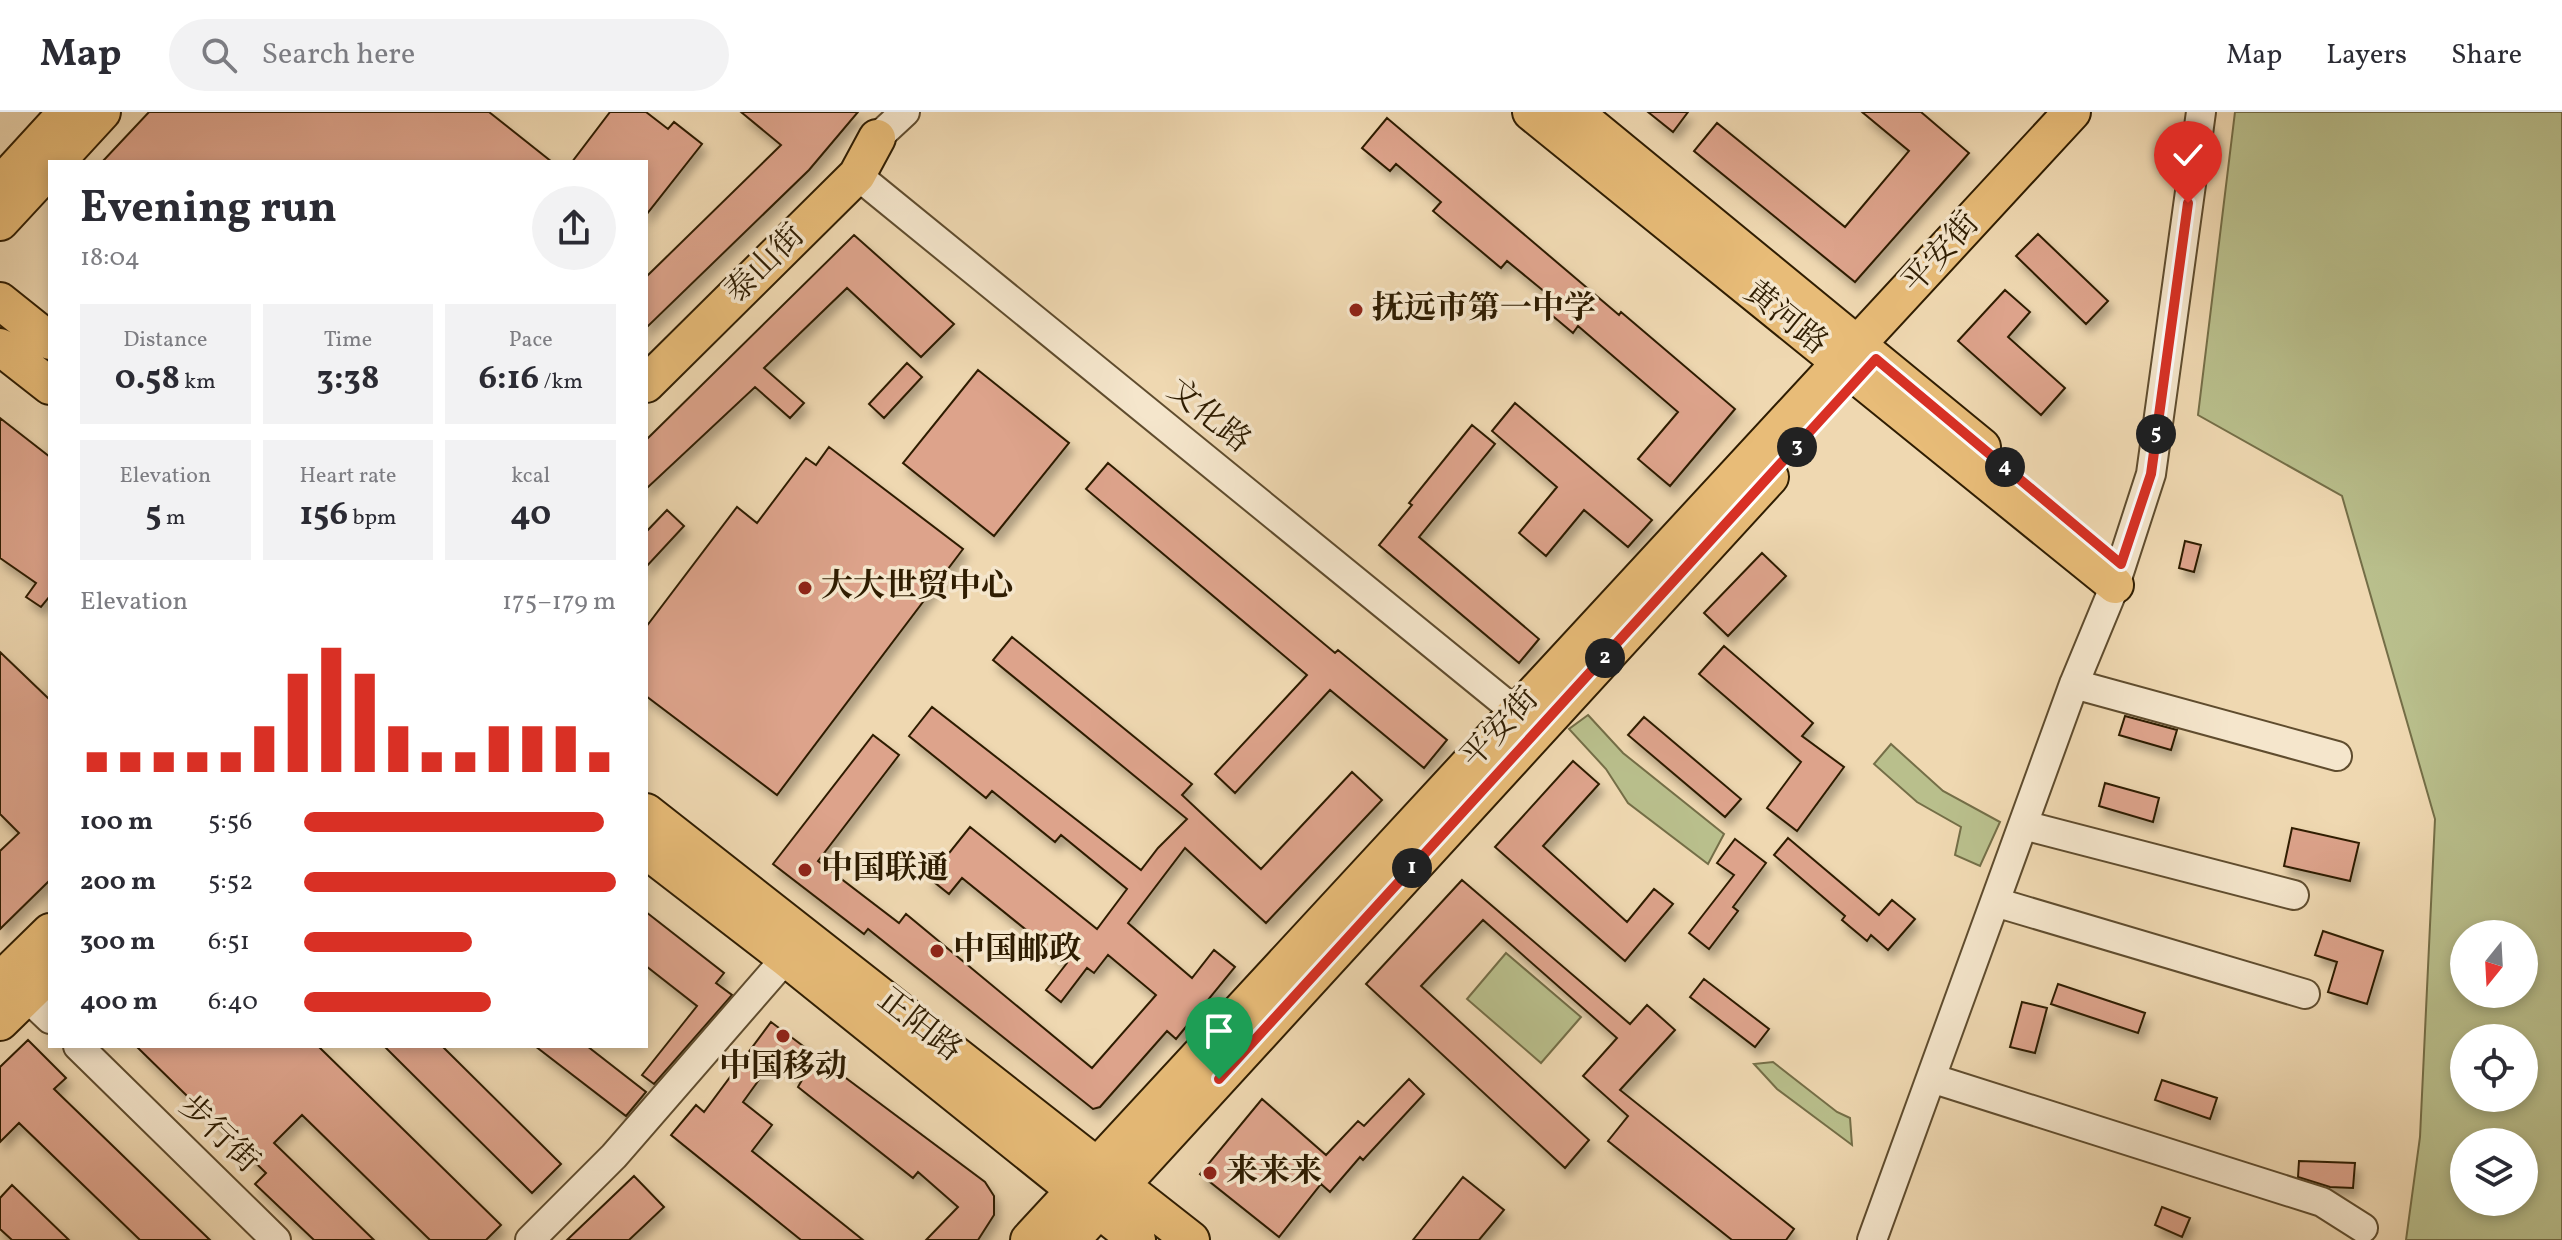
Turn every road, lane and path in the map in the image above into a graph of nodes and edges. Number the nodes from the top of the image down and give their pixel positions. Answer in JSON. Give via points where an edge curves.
{"nodes":[{"id":1,"x":67,"y":112,"type":"edge"},
{"id":2,"x":102,"y":112,"type":"edge"},
{"id":3,"x":905,"y":112,"type":"edge"},
{"id":4,"x":1531,"y":112,"type":"edge"},
{"id":5,"x":1574,"y":112,"type":"edge"},
{"id":6,"x":2072,"y":112,"type":"edge"},
{"id":7,"x":2100,"y":112,"type":"edge"},
{"id":8,"x":2201,"y":112,"type":"edge"},
{"id":9,"x":877,"y":138,"type":"junction"},
{"id":10,"x":58,"y":160,"type":"edge"},
{"id":11,"x":48,"y":170,"type":"edge"},
{"id":12,"x":857,"y":175,"type":"junction"},
{"id":13,"x":0,"y":185,"type":"edge"},
{"id":14,"x":0,"y":222,"type":"edge"},
{"id":15,"x":0,"y":301,"type":"edge"},
{"id":16,"x":48,"y":339,"type":"edge"},
{"id":17,"x":0,"y":347,"type":"edge"},
{"id":18,"x":648,"y":355,"type":"edge"},
{"id":19,"x":1859,"y":362,"type":"junction"},
{"id":20,"x":648,"y":382,"type":"edge"},
{"id":21,"x":48,"y":384,"type":"edge"},
{"id":22,"x":2118,"y":574,"type":"junction"},
{"id":23,"x":2074,"y":684,"type":"junction"},
{"id":24,"x":1516,"y":712,"type":"junction"},
{"id":25,"x":2337,"y":756,"type":"dead end"},
{"id":26,"x":648,"y":814,"type":"edge"},
{"id":27,"x":2023,"y":825,"type":"junction"},
{"id":28,"x":648,"y":852,"type":"edge"},
{"id":29,"x":2294,"y":895,"type":"dead end"},
{"id":30,"x":1995,"y":902,"type":"junction"},
{"id":31,"x":48,"y":936,"type":"edge"},
{"id":32,"x":786,"y":958,"type":"junction"},
{"id":33,"x":22,"y":986,"type":"edge"},
{"id":34,"x":2305,"y":994,"type":"dead end"},
{"id":35,"x":0,"y":1022,"type":"edge"},
{"id":36,"x":80,"y":1048,"type":"edge"},
{"id":37,"x":1931,"y":1078,"type":"junction"},
{"id":38,"x":1098,"y":1188,"type":"junction"},
{"id":39,"x":2363,"y":1228,"type":"dead end"},
{"id":40,"x":276,"y":1240,"type":"edge"},
{"id":41,"x":530,"y":1240,"type":"edge"},
{"id":42,"x":1029,"y":1240,"type":"edge"},
{"id":43,"x":1071,"y":1240,"type":"edge"},
{"id":44,"x":1137,"y":1240,"type":"edge"},
{"id":45,"x":1191,"y":1240,"type":"edge"},
{"id":46,"x":1872,"y":1240,"type":"edge"}],
"edges":[{"from":1,"to":13,"type":"main road"},
{"from":2,"to":10,"type":"main road"},
{"from":3,"to":9,"type":"street","name":"泰山街"},
{"from":4,"to":19,"type":"main road","name":"黄河路"},
{"from":5,"to":19,"type":"main road","name":"黄河路"},
{"from":6,"to":19,"type":"main road","name":"平安街"},
{"from":7,"to":19,"type":"main road","name":"平安街"},
{"from":8,"to":22,"type":"street","via":[[2151,474]]},
{"from":9,"to":12,"type":"main road","name":"泰山街"},
{"from":9,"to":18,"type":"main road","name":"泰山街"},
{"from":11,"to":14,"type":"main road"},
{"from":12,"to":20,"type":"main road","name":"泰山街"},
{"from":12,"to":24,"type":"street","name":"文化路"},
{"from":15,"to":16,"type":"main road"},
{"from":17,"to":21,"type":"main road"},
{"from":19,"to":22,"type":"main road","name":"黄河路"},
{"from":19,"to":24,"type":"main road","name":"平安街"},
{"from":19,"to":38,"type":"main road","name":"平安街"},
{"from":22,"to":23,"type":"street"},
{"from":23,"to":25,"type":"street"},
{"from":23,"to":27,"type":"street"},
{"from":24,"to":38,"type":"main road","name":"平安街"},
{"from":26,"to":38,"type":"main road","name":"正阳路"},
{"from":27,"to":29,"type":"street"},
{"from":27,"to":30,"type":"street"},
{"from":28,"to":32,"type":"main road","name":"正阳路"},
{"from":30,"to":34,"type":"street"},
{"from":30,"to":37,"type":"street"},
{"from":31,"to":33,"type":"main road"},
{"from":32,"to":38,"type":"main road","name":"正阳路"},
{"from":32,"to":41,"type":"street","via":[[614,1156]]},
{"from":33,"to":35,"type":"main road"},
{"from":36,"to":40,"type":"street","name":"步行街"},
{"from":37,"to":39,"type":"street","via":[[2322,1202]]},
{"from":37,"to":46,"type":"street"},
{"from":38,"to":42,"type":"main road","name":"平安街"},
{"from":38,"to":43,"type":"main road","name":"平安街"},
{"from":38,"to":44,"type":"main road","name":"正阳路"},
{"from":38,"to":45,"type":"main road","name":"正阳路"}]}
